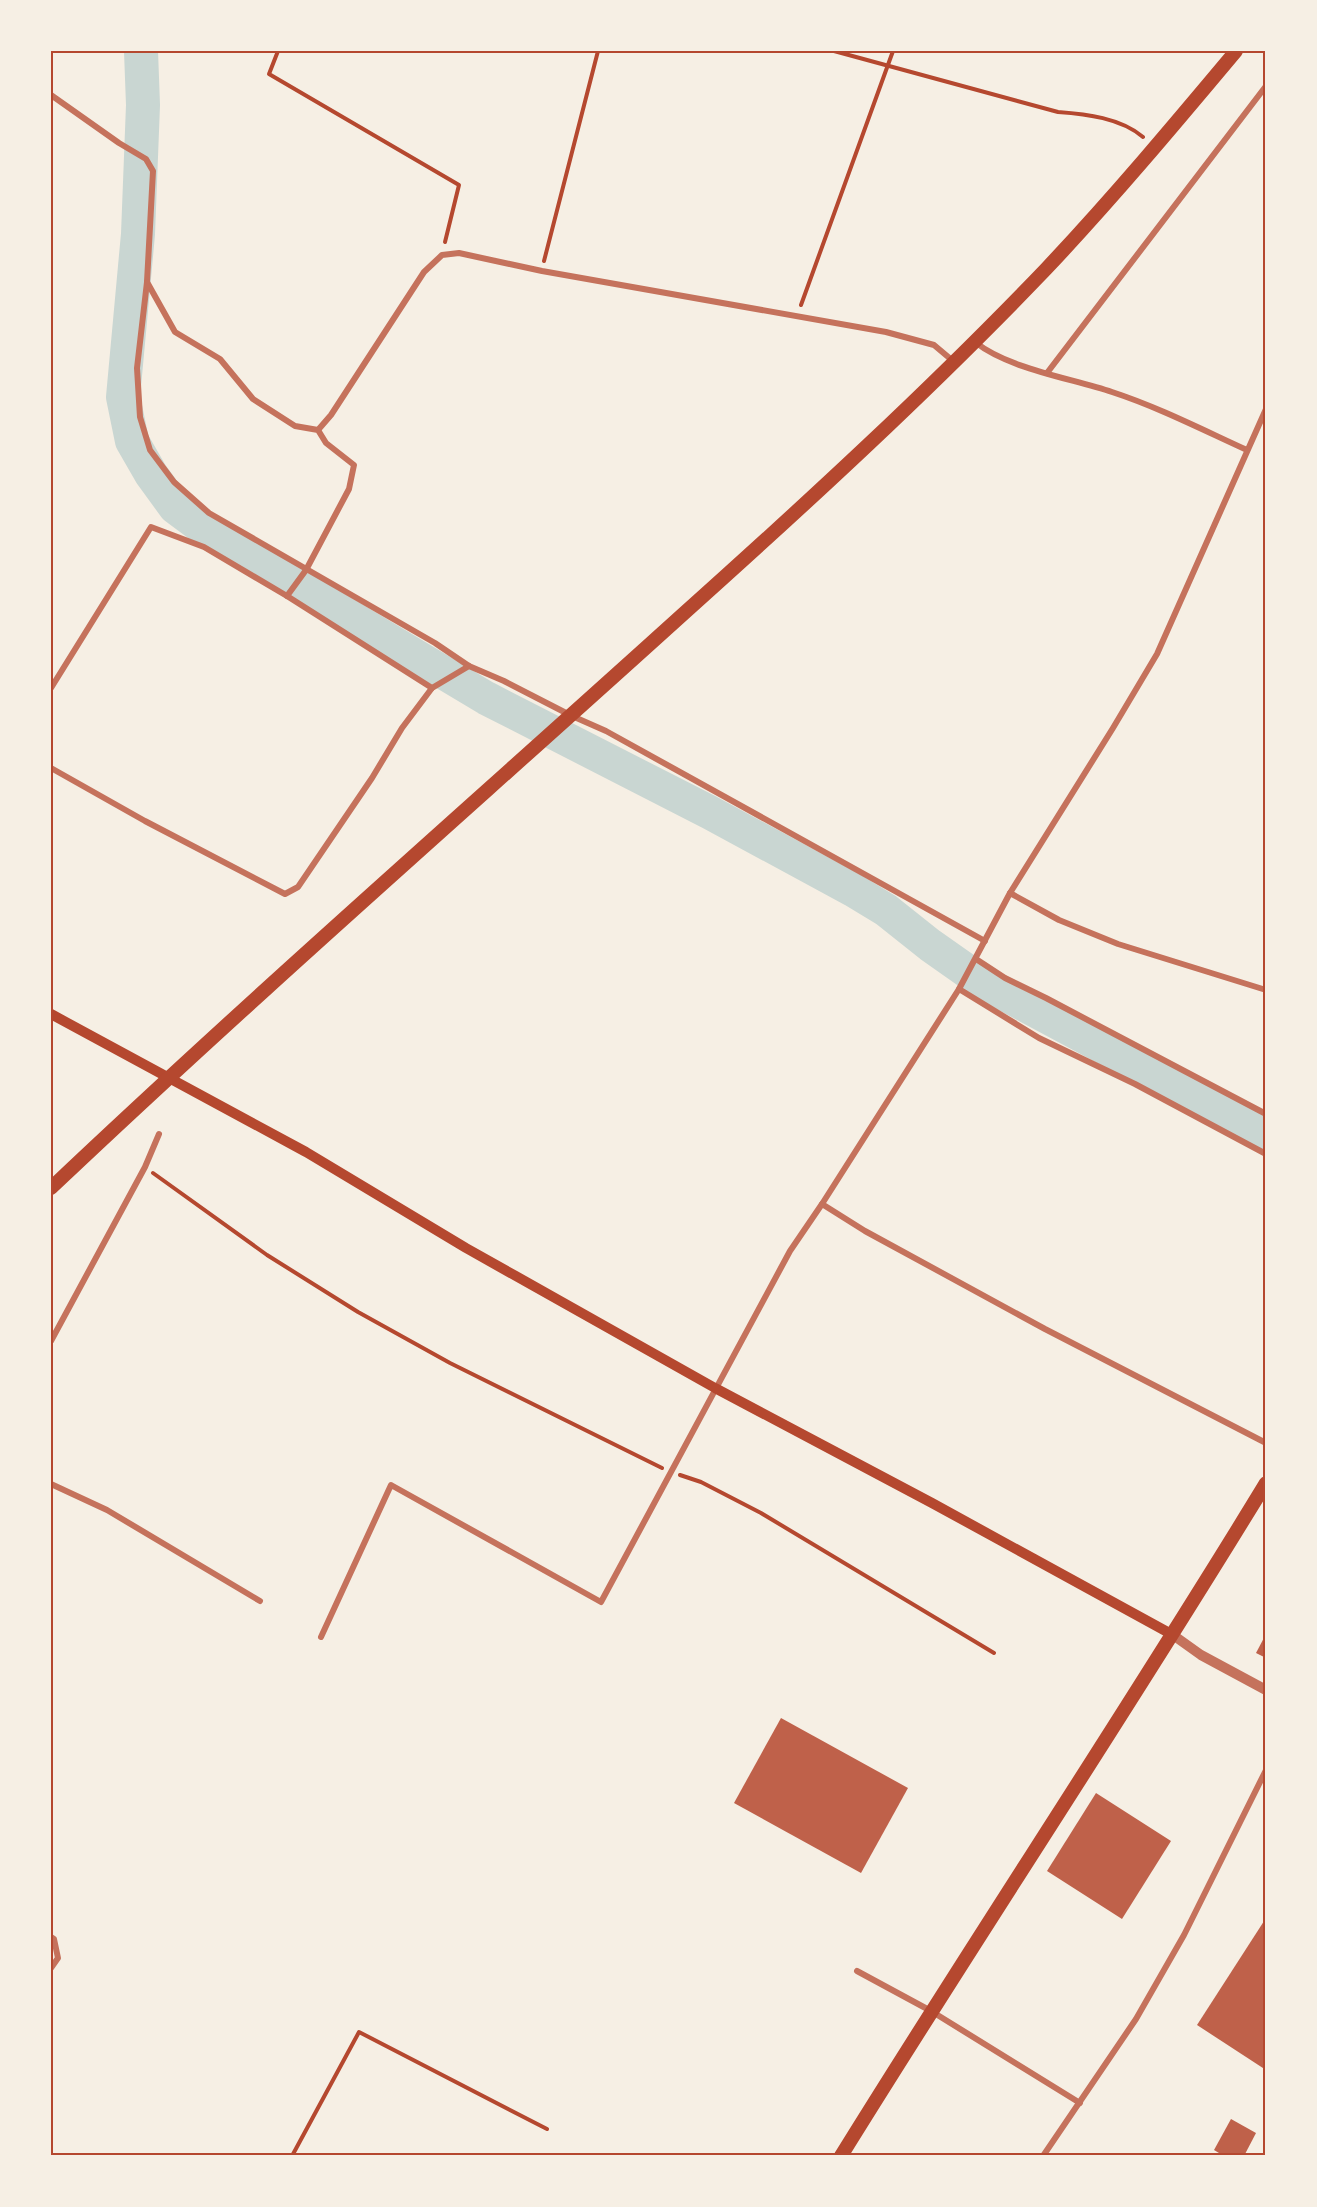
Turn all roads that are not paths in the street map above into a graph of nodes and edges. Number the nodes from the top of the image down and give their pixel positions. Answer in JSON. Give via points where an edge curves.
{"nodes":[{"id":1,"x":1236,"y":51,"type":"edge"},
{"id":2,"x":1266,"y":86,"type":"edge"},
{"id":3,"x":51,"y":95,"type":"edge"},
{"id":4,"x":147,"y":282,"type":"junction"},
{"id":5,"x":974,"y":342,"type":"junction"},
{"id":6,"x":954,"y":361,"type":"junction"},
{"id":7,"x":1047,"y":373,"type":"junction"},
{"id":8,"x":1266,"y":409,"type":"edge"},
{"id":9,"x":318,"y":430,"type":"junction"},
{"id":10,"x":1246,"y":450,"type":"junction"},
{"id":11,"x":304,"y":572,"type":"junction"},
{"id":12,"x":289,"y":594,"type":"junction"},
{"id":13,"x":469,"y":666,"type":"junction"},
{"id":14,"x":435,"y":687,"type":"junction"},
{"id":15,"x":51,"y":688,"type":"edge"},
{"id":16,"x":569,"y":719,"type":"junction"},
{"id":17,"x":51,"y":768,"type":"edge"},
{"id":18,"x":1010,"y":893,"type":"junction"},
{"id":19,"x":985,"y":941,"type":"junction"},
{"id":20,"x":974,"y":961,"type":"junction"},
{"id":21,"x":960,"y":987,"type":"junction"},
{"id":22,"x":1266,"y":990,"type":"edge"},
{"id":23,"x":51,"y":1014,"type":"edge"},
{"id":24,"x":167,"y":1078,"type":"junction"},
{"id":25,"x":1266,"y":1114,"type":"edge"},
{"id":26,"x":159,"y":1134,"type":"dead end"},
{"id":27,"x":1266,"y":1154,"type":"edge"},
{"id":28,"x":51,"y":1188,"type":"edge"},
{"id":29,"x":822,"y":1204,"type":"junction"},
{"id":30,"x":51,"y":1341,"type":"edge"},
{"id":31,"x":715,"y":1388,"type":"junction"},
{"id":32,"x":1266,"y":1443,"type":"edge"},
{"id":33,"x":1266,"y":1483,"type":"edge"},
{"id":34,"x":51,"y":1484,"type":"edge"},
{"id":35,"x":260,"y":1600,"type":"dead end"},
{"id":36,"x":1173,"y":1635,"type":"junction"},
{"id":37,"x":321,"y":1637,"type":"dead end"},
{"id":38,"x":1266,"y":1690,"type":"edge"},
{"id":39,"x":1266,"y":1770,"type":"edge"},
{"id":40,"x":51,"y":1937,"type":"edge"},
{"id":41,"x":51,"y":1968,"type":"edge"},
{"id":42,"x":857,"y":1971,"type":"dead end"},
{"id":43,"x":931,"y":2011,"type":"junction"},
{"id":44,"x":1080,"y":2103,"type":"junction"},
{"id":45,"x":841,"y":2156,"type":"edge"},
{"id":46,"x":1042,"y":2156,"type":"edge"}],
"edges":[{"from":1,"to":5,"type":"highway","via":[[1048,267]]},
{"from":2,"to":7,"type":"street"},
{"from":3,"to":4,"type":"street","via":[[146,159],[153,171]]},
{"from":4,"to":9,"type":"street","via":[[175,332],[220,359],[253,399],[295,426]]},
{"from":4,"to":11,"type":"street","via":[[137,368],[140,417],[150,450],[174,482],[209,513]]},
{"from":5,"to":6,"type":"highway"},
{"from":5,"to":7,"type":"street","via":[[999,357]]},
{"from":6,"to":9,"type":"street","via":[[934,345],[886,332],[459,253],[442,255],[424,272]]},
{"from":6,"to":16,"type":"highway","via":[[808,502]]},
{"from":7,"to":10,"type":"street","via":[[1115,393]]},
{"from":8,"to":10,"type":"street"},
{"from":9,"to":11,"type":"street","via":[[326,443],[354,465],[349,489]]},
{"from":10,"to":18,"type":"street","via":[[1156,654]]},
{"from":11,"to":12,"type":"street"},
{"from":11,"to":13,"type":"street","via":[[435,643]]},
{"from":12,"to":14,"type":"street"},
{"from":12,"to":15,"type":"street","via":[[204,547],[151,527]]},
{"from":13,"to":14,"type":"street"},
{"from":13,"to":16,"type":"street","via":[[504,681]]},
{"from":14,"to":17,"type":"street","via":[[402,728],[298,887],[285,894]]},
{"from":16,"to":19,"type":"street","via":[[606,730]]},
{"from":16,"to":24,"type":"highway"},
{"from":18,"to":19,"type":"street"},
{"from":18,"to":22,"type":"street","via":[[1059,920],[1118,944]]},
{"from":19,"to":20,"type":"street"},
{"from":20,"to":21,"type":"street"},
{"from":20,"to":25,"type":"street"},
{"from":21,"to":27,"type":"street","via":[[1039,1038]]},
{"from":21,"to":29,"type":"street"},
{"from":23,"to":24,"type":"main road"},
{"from":24,"to":28,"type":"highway"},
{"from":24,"to":31,"type":"main road","via":[[306,1152],[466,1248]]},
{"from":26,"to":30,"type":"street"},
{"from":29,"to":31,"type":"street","via":[[790,1251]]},
{"from":29,"to":32,"type":"street","via":[[1045,1329]]},
{"from":31,"to":36,"type":"main road"},
{"from":31,"to":37,"type":"street","via":[[601,1602],[391,1485]]},
{"from":33,"to":36,"type":"highway"},
{"from":34,"to":35,"type":"street","via":[[107,1510]]},
{"from":36,"to":38,"type":"street"},
{"from":36,"to":43,"type":"highway"},
{"from":39,"to":44,"type":"street","via":[[1184,1935],[1136,2019]]},
{"from":40,"to":41,"type":"street","via":[[58,1958]]},
{"from":42,"to":43,"type":"street"},
{"from":43,"to":44,"type":"street"},
{"from":43,"to":45,"type":"highway"},
{"from":44,"to":46,"type":"street"}]}
